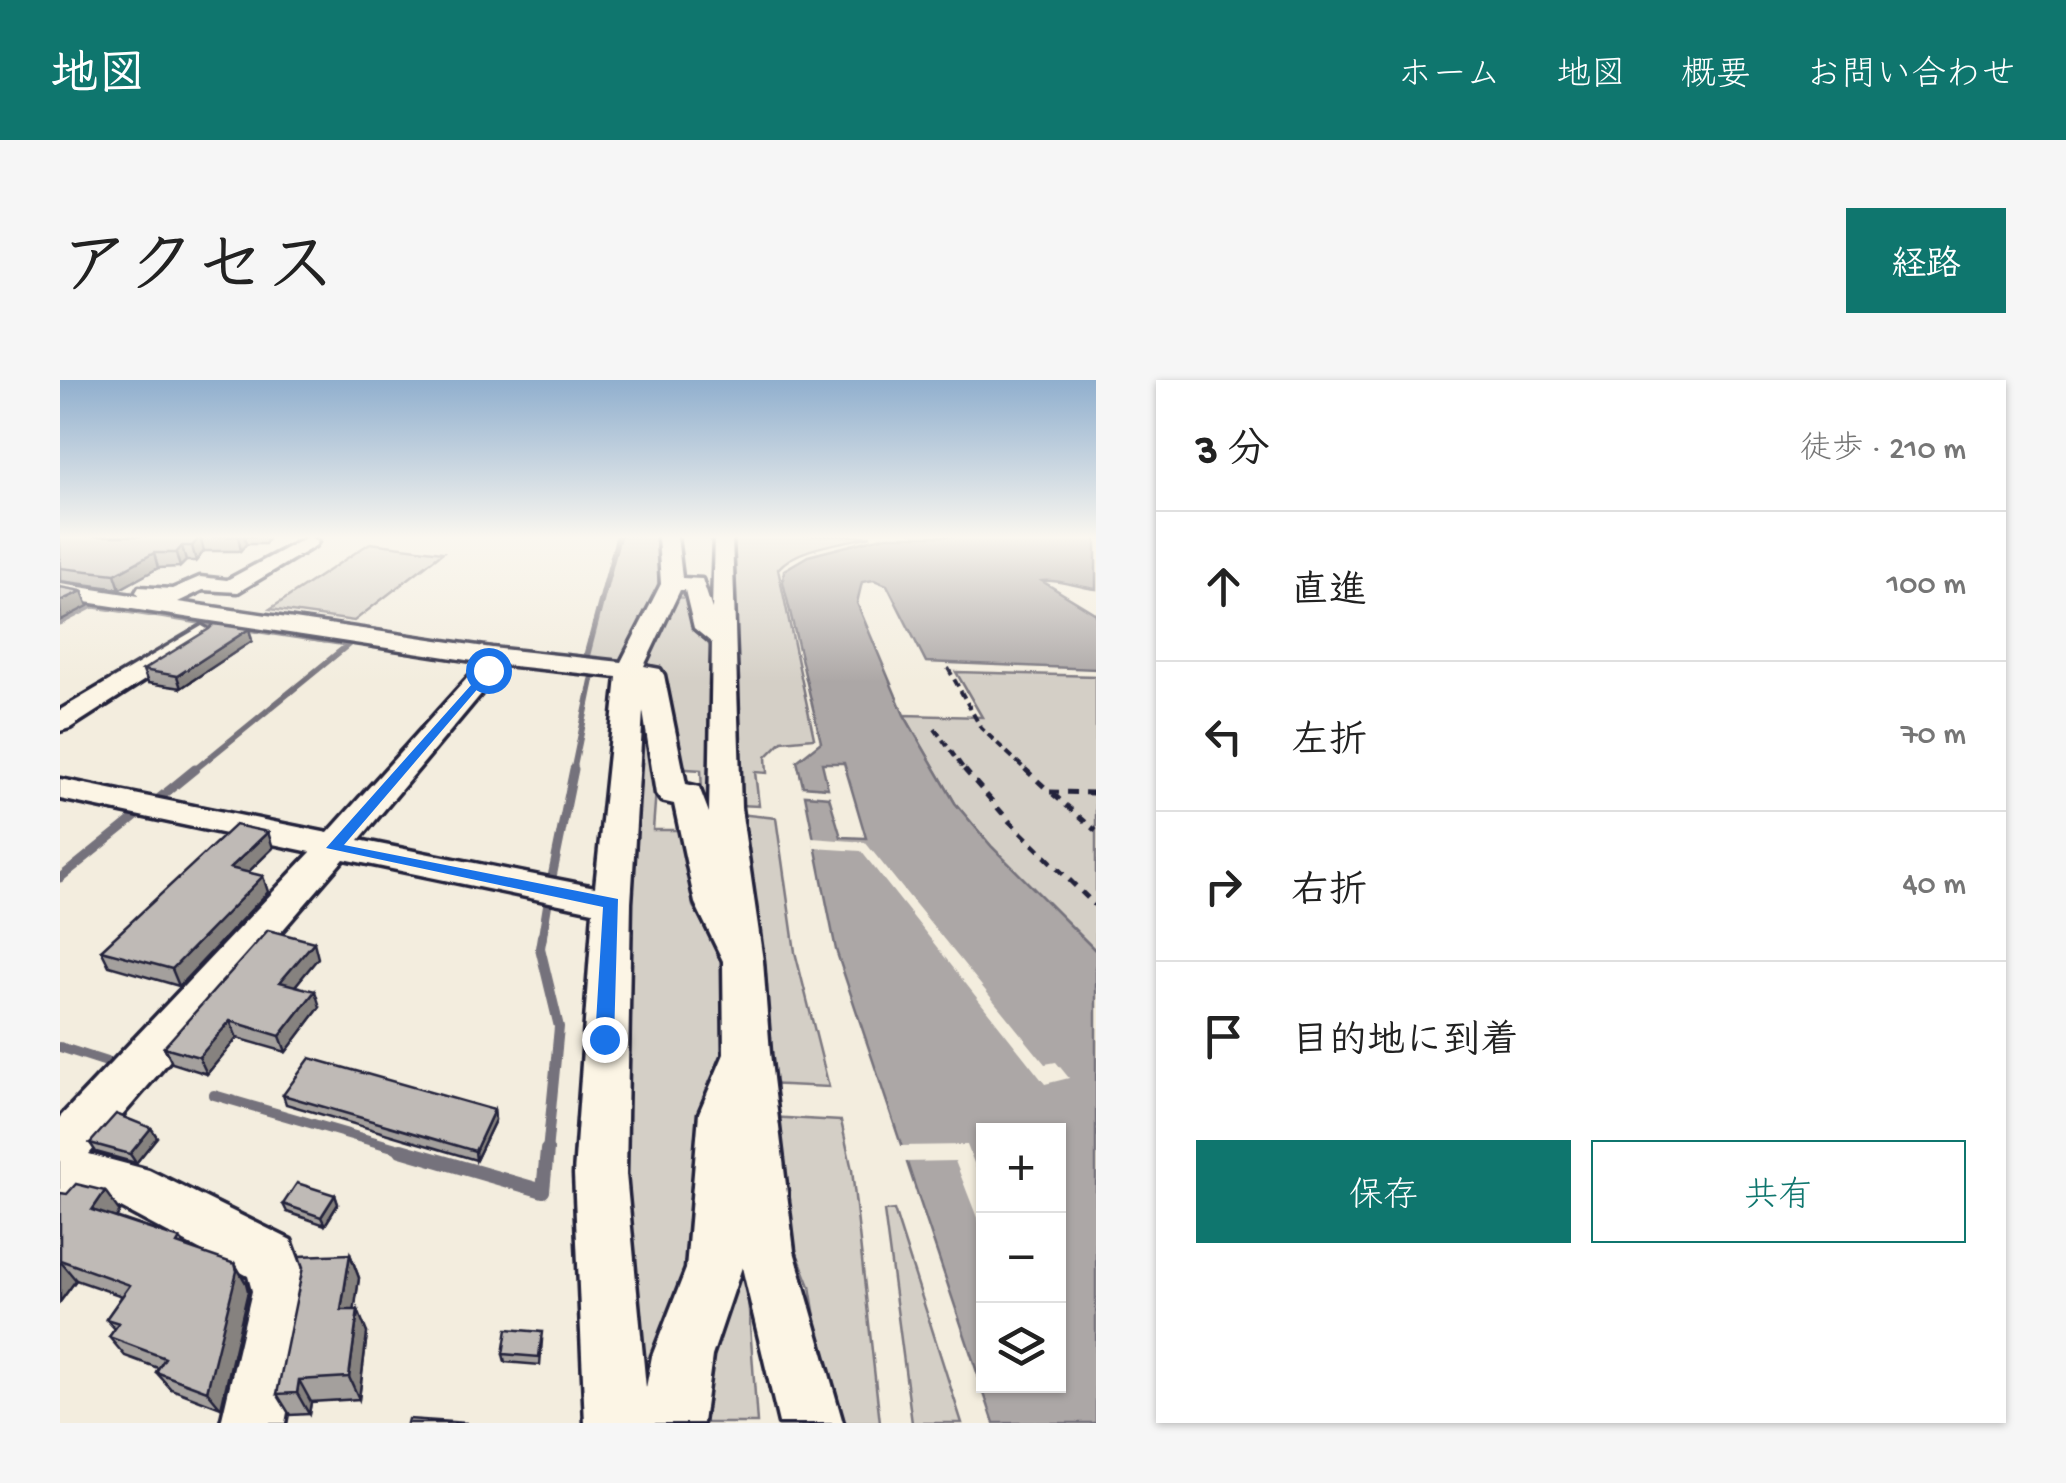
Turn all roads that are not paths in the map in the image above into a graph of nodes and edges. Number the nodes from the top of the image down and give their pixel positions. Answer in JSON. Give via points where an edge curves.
{"nodes":[{"id":1,"x":94,"y":585,"type":"edge"},
{"id":2,"x":197,"y":585,"type":"edge"},
{"id":3,"x":686,"y":585,"type":"edge"},
{"id":4,"x":700,"y":585,"type":"edge"},
{"id":5,"x":704,"y":585,"type":"edge"},
{"id":6,"x":60,"y":591,"type":"edge"},
{"id":7,"x":263,"y":598,"type":"dead end"},
{"id":8,"x":231,"y":618,"type":"junction"},
{"id":9,"x":202,"y":633,"type":"edge"},
{"id":10,"x":722,"y":643,"type":"junction"},
{"id":11,"x":488,"y":670,"type":"dead end"},
{"id":12,"x":629,"y":671,"type":"junction"},
{"id":13,"x":60,"y":722,"type":"edge"},
{"id":14,"x":60,"y":790,"type":"edge"},
{"id":15,"x":334,"y":848,"type":"junction"},
{"id":16,"x":612,"y":903,"type":"junction"},
{"id":17,"x":743,"y":961,"type":"junction"},
{"id":18,"x":746,"y":1054,"type":"junction"},
{"id":19,"x":60,"y":1152,"type":"edge"},
{"id":20,"x":60,"y":1170,"type":"edge"},
{"id":21,"x":253,"y":1423,"type":"edge"},
{"id":22,"x":617,"y":1423,"type":"edge"},
{"id":23,"x":671,"y":1423,"type":"edge"},
{"id":24,"x":811,"y":1423,"type":"edge"}],
"edges":[{"from":1,"to":2,"type":"street","via":[[175,596]]},
{"from":3,"to":12,"type":"street"},
{"from":4,"to":10,"type":"street","via":[[706,628]]},
{"from":5,"to":10,"type":"street"},
{"from":6,"to":8,"type":"street"},
{"from":7,"to":8,"type":"street"},
{"from":8,"to":12,"type":"street"},
{"from":9,"to":13,"type":"street"},
{"from":10,"to":17,"type":"street","via":[[725,808]]},
{"from":11,"to":15,"type":"street"},
{"from":12,"to":16,"type":"street"},
{"from":12,"to":17,"type":"street","via":[[652,676],[672,794],[688,794],[714,904]]},
{"from":14,"to":15,"type":"street"},
{"from":15,"to":16,"type":"street"},
{"from":15,"to":19,"type":"street"},
{"from":16,"to":22,"type":"street","via":[[600,1174]]},
{"from":17,"to":18,"type":"street"},
{"from":18,"to":23,"type":"street","via":[[723,1113],[714,1268],[682,1356]]},
{"from":18,"to":24,"type":"street","via":[[766,1250]]},
{"from":20,"to":21,"type":"street","via":[[131,1188],[271,1259],[281,1292]]}]}
